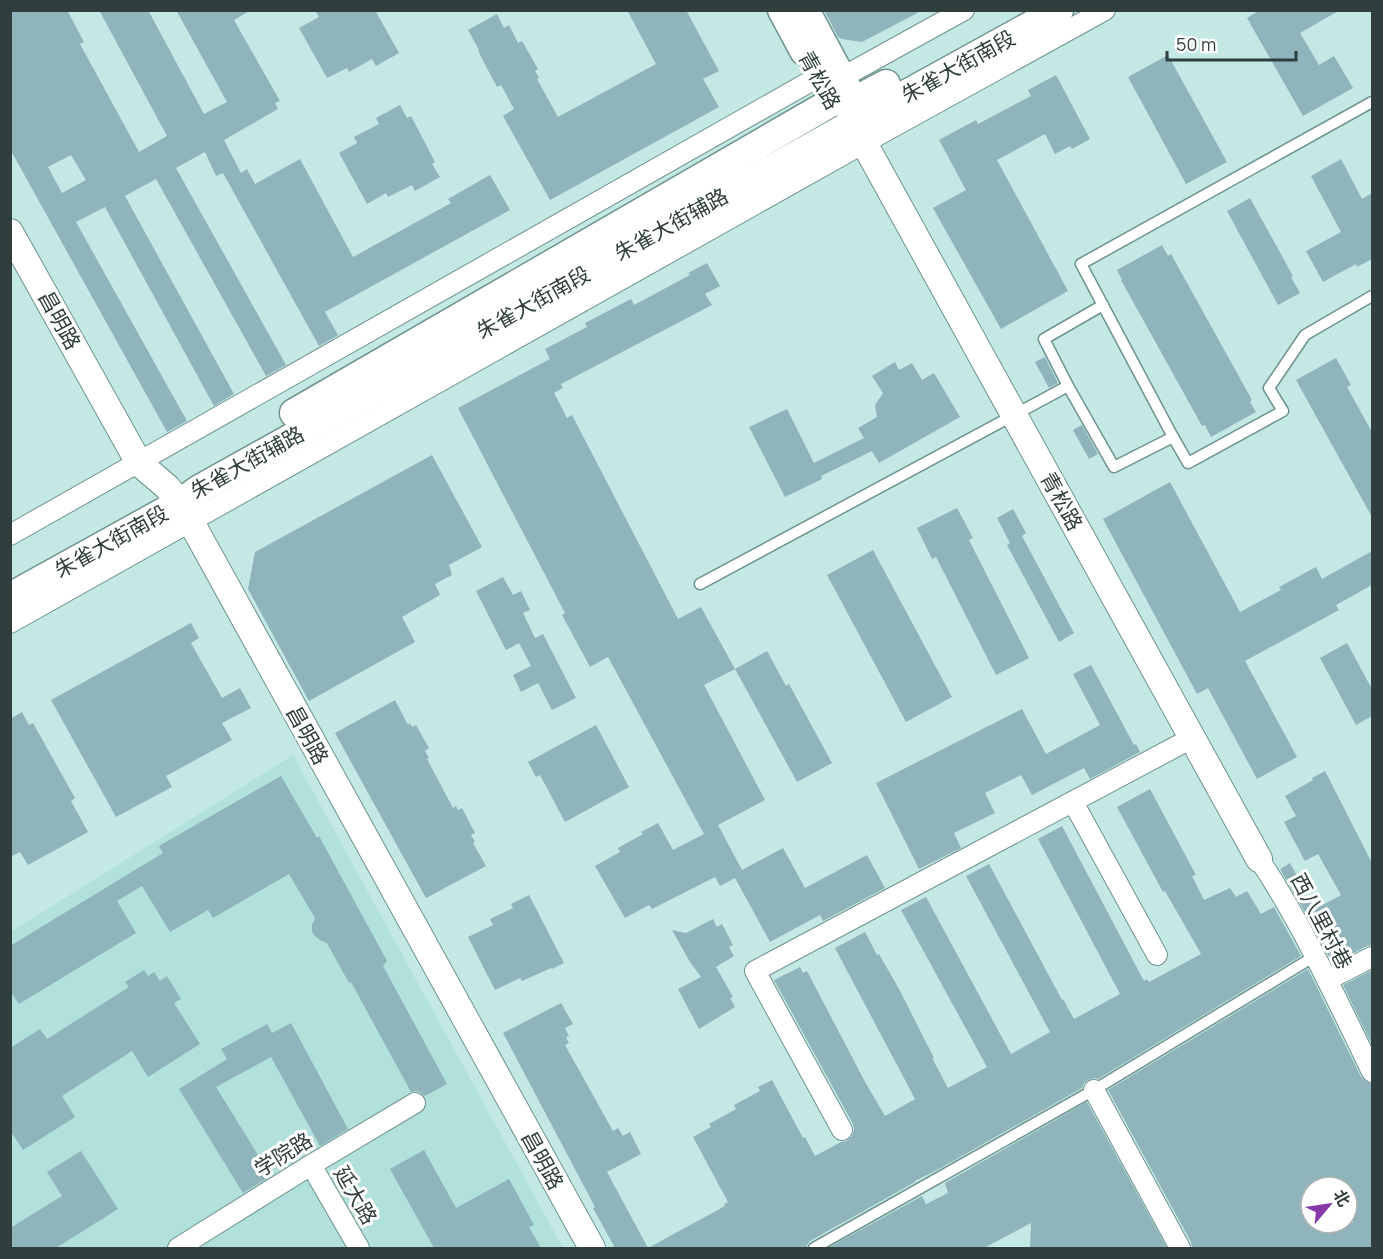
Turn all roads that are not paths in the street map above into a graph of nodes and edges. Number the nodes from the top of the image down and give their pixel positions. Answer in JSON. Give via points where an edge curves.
{"nodes":[{"id":1,"x":782,"y":10,"type":"edge"},
{"id":2,"x":805,"y":10,"type":"edge"},
{"id":3,"x":964,"y":10,"type":"edge"},
{"id":4,"x":1019,"y":10,"type":"edge"},
{"id":5,"x":1059,"y":10,"type":"edge"},
{"id":6,"x":1105,"y":10,"type":"edge"},
{"id":7,"x":1372,"y":102,"type":"edge"},
{"id":8,"x":846,"y":107,"type":"junction"},
{"id":9,"x":10,"y":232,"type":"edge"},
{"id":10,"x":1372,"y":296,"type":"edge"},
{"id":11,"x":1103,"y":305,"type":"junction"},
{"id":12,"x":1068,"y":386,"type":"junction"},
{"id":13,"x":1014,"y":415,"type":"junction"},
{"id":14,"x":1173,"y":436,"type":"junction"},
{"id":15,"x":139,"y":462,"type":"junction"},
{"id":16,"x":179,"y":504,"type":"junction"},
{"id":17,"x":10,"y":535,"type":"edge"},
{"id":18,"x":10,"y":575,"type":"edge"},
{"id":19,"x":700,"y":584,"type":"dead end"},
{"id":20,"x":10,"y":597,"type":"edge"},
{"id":21,"x":10,"y":623,"type":"edge"},
{"id":22,"x":1192,"y":738,"type":"junction"},
{"id":23,"x":1072,"y":802,"type":"junction"},
{"id":24,"x":1259,"y":859,"type":"joint"},
{"id":25,"x":1157,"y":955,"type":"dead end"},
{"id":26,"x":1315,"y":956,"type":"junction"},
{"id":27,"x":1372,"y":957,"type":"edge"},
{"id":28,"x":1327,"y":980,"type":"junction"},
{"id":29,"x":1372,"y":1072,"type":"edge"},
{"id":30,"x":1094,"y":1090,"type":"junction"},
{"id":31,"x":415,"y":1103,"type":"dead end"},
{"id":32,"x":842,"y":1130,"type":"dead end"},
{"id":33,"x":311,"y":1165,"type":"junction"},
{"id":34,"x":178,"y":1248,"type":"edge"},
{"id":35,"x":359,"y":1248,"type":"edge"},
{"id":36,"x":592,"y":1248,"type":"edge"},
{"id":37,"x":814,"y":1248,"type":"edge"},
{"id":38,"x":1180,"y":1248,"type":"edge"}],
"edges":[{"from":1,"to":8,"type":"main road","name":"青松路"},
{"from":2,"to":8,"type":"main road","name":"青松路"},
{"from":3,"to":8,"type":"street"},
{"from":4,"to":8,"type":"main road","name":"朱雀大街南段"},
{"from":5,"to":8,"type":"main road","name":"朱雀大街南段"},
{"from":6,"to":8,"type":"street"},
{"from":7,"to":11,"type":"lane","via":[[1081,264]]},
{"from":8,"to":13,"type":"street","name":"青松路"},
{"from":8,"to":15,"type":"street"},
{"from":8,"to":16,"type":"main road","name":"朱雀大街南段"},
{"from":9,"to":15,"type":"street","name":"昌明路"},
{"from":10,"to":14,"type":"lane","via":[[1305,335],[1269,388],[1283,411],[1188,463]]},
{"from":11,"to":12,"type":"lane","via":[[1044,339]]},
{"from":11,"to":14,"type":"lane"},
{"from":12,"to":13,"type":"lane"},
{"from":12,"to":14,"type":"lane","via":[[1114,468]]},
{"from":13,"to":19,"type":"lane"},
{"from":13,"to":22,"type":"street","name":"青松路"},
{"from":15,"to":16,"type":"street","name":"昌明路"},
{"from":15,"to":17,"type":"street"},
{"from":16,"to":18,"type":"main road","name":"朱雀大街南段"},
{"from":16,"to":20,"type":"main road","name":"朱雀大街南段"},
{"from":16,"to":21,"type":"street","name":"朱雀大街辅路"},
{"from":16,"to":36,"type":"street","name":"昌明路"},
{"from":22,"to":23,"type":"street"},
{"from":22,"to":24,"type":"street","name":"青松路"},
{"from":23,"to":25,"type":"street"},
{"from":23,"to":32,"type":"street","via":[[755,971]]},
{"from":24,"to":26,"type":"street","name":"西八里村巷"},
{"from":26,"to":28,"type":"street","name":"西八里村巷"},
{"from":26,"to":30,"type":"lane"},
{"from":27,"to":28,"type":"street"},
{"from":28,"to":29,"type":"street","name":"西八里村巷"},
{"from":30,"to":37,"type":"lane"},
{"from":30,"to":38,"type":"street"},
{"from":31,"to":33,"type":"street","name":"学院路"},
{"from":33,"to":34,"type":"street","name":"学院路"},
{"from":33,"to":35,"type":"street","name":"延大路"}]}
